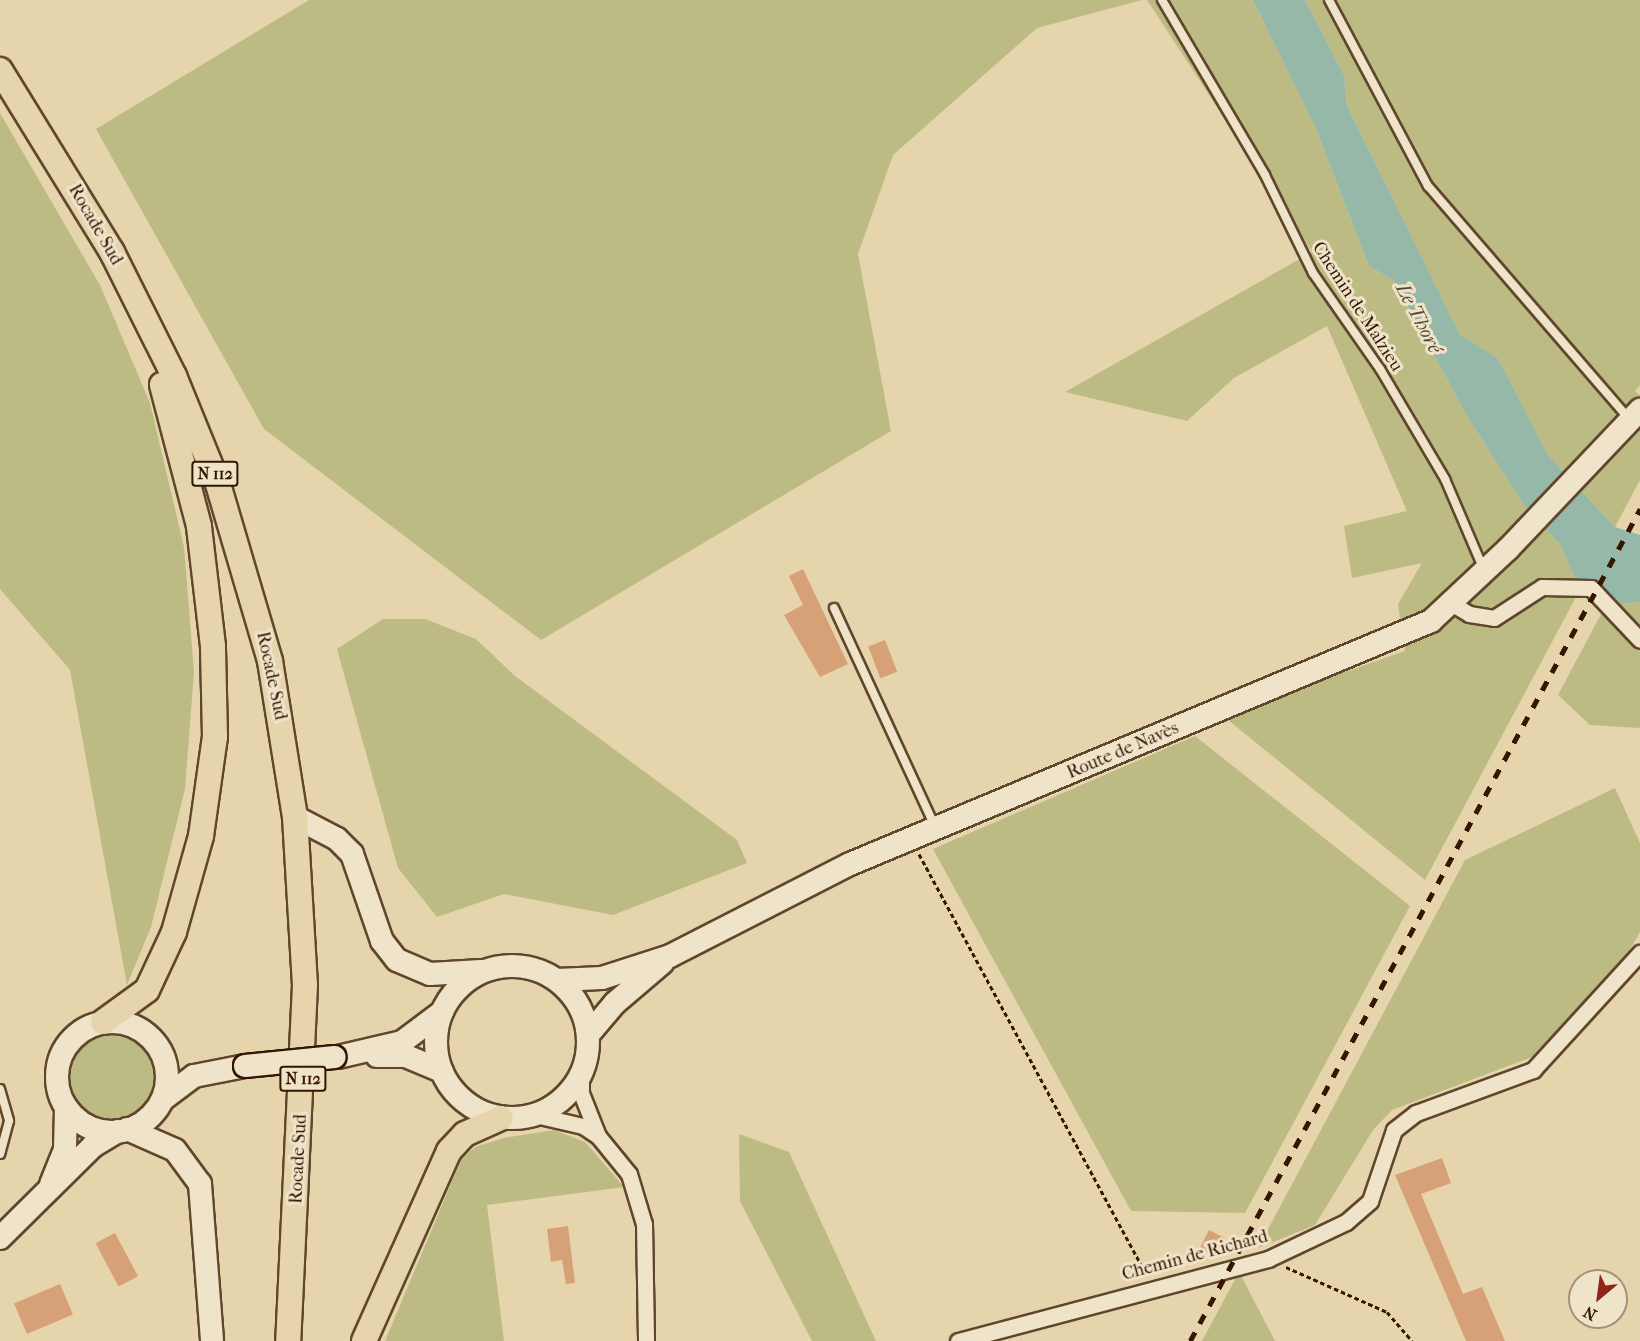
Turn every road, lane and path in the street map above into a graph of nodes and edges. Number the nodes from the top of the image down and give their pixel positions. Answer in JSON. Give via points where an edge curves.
{"nodes":[{"id":1,"x":1162,"y":0,"type":"edge"},
{"id":2,"x":1329,"y":0,"type":"edge"},
{"id":3,"x":0,"y":70,"type":"edge"},
{"id":4,"x":57,"y":160,"type":"junction"},
{"id":5,"x":1635,"y":415,"type":"edge"},
{"id":6,"x":1484,"y":571,"type":"junction"},
{"id":7,"x":1450,"y":603,"type":"junction"},
{"id":8,"x":834,"y":608,"type":"dead end"},
{"id":9,"x":1640,"y":640,"type":"edge"},
{"id":10,"x":295,"y":817,"type":"junction"},
{"id":11,"x":936,"y":829,"type":"junction"},
{"id":12,"x":911,"y":839,"type":"junction"},
{"id":13,"x":1640,"y":953,"type":"edge"},
{"id":14,"x":670,"y":956,"type":"junction"},
{"id":15,"x":486,"y":970,"type":"junction"},
{"id":16,"x":557,"y":980,"type":"junction"},
{"id":17,"x":442,"y":1012,"type":"junction"},
{"id":18,"x":103,"y":1022,"type":"junction"},
{"id":19,"x":588,"y":1035,"type":"junction"},
{"id":20,"x":159,"y":1048,"type":"junction"},
{"id":21,"x":336,"y":1057,"type":"junction"},
{"id":22,"x":243,"y":1066,"type":"junction"},
{"id":23,"x":442,"y":1071,"type":"junction"},
{"id":24,"x":581,"y":1076,"type":"junction"},
{"id":25,"x":0,"y":1089,"type":"edge"},
{"id":26,"x":162,"y":1100,"type":"junction"},
{"id":27,"x":66,"y":1107,"type":"junction"},
{"id":28,"x":535,"y":1115,"type":"junction"},
{"id":29,"x":501,"y":1118,"type":"junction"},
{"id":30,"x":122,"y":1130,"type":"junction"},
{"id":31,"x":598,"y":1136,"type":"junction"},
{"id":32,"x":0,"y":1154,"type":"edge"},
{"id":33,"x":45,"y":1197,"type":"junction"},
{"id":34,"x":0,"y":1238,"type":"edge"},
{"id":35,"x":1268,"y":1259,"type":"junction"},
{"id":36,"x":1153,"y":1287,"type":"junction"},
{"id":37,"x":212,"y":1341,"type":"edge"},
{"id":38,"x":288,"y":1341,"type":"edge"},
{"id":39,"x":364,"y":1341,"type":"edge"},
{"id":40,"x":646,"y":1341,"type":"edge"},
{"id":41,"x":958,"y":1341,"type":"edge"},
{"id":42,"x":1412,"y":1341,"type":"edge"}],
"edges":[{"from":1,"to":6,"type":"lane","name":"Chemin de Malzieu","via":[[1265,175],[1313,273],[1380,369],[1445,479]]},
{"from":2,"to":5,"type":"lane","via":[[1428,186]]},
{"from":3,"to":4,"type":"main road","name":"Rocade Sud","number":"N 112"},
{"from":4,"to":10,"type":"main road","name":"Rocade Sud","number":"N 112","via":[[160,346],[218,484],[270,662]]},
{"from":4,"to":18,"type":"main road","via":[[154,366],[181,442],[199,526],[215,676],[210,786],[186,896],[147,990]]},
{"from":5,"to":6,"type":"main road","name":"Route de Navès"},
{"from":6,"to":7,"type":"main road","name":"Route de Navès"},
{"from":7,"to":9,"type":"street","via":[[1469,614],[1494,618],[1542,587],[1566,583],[1591,588]]},
{"from":7,"to":11,"type":"main road","name":"Route de Navès","via":[[1431,621],[1388,640]]},
{"from":8,"to":11,"type":"lane"},
{"from":10,"to":15,"type":"main road","via":[[337,839],[352,854],[382,941],[398,960],[430,974]]},
{"from":10,"to":38,"type":"main road","name":"Rocade Sud","number":"N 112","via":[[305,985]]},
{"from":11,"to":12,"type":"main road","name":"Route de Navès"},
{"from":12,"to":14,"type":"main road","name":"Route de Navès"},
{"from":12,"to":36,"type":"path"},
{"from":13,"to":35,"type":"street","name":"Chemin de Richard","via":[[1533,1070],[1403,1122],[1387,1140],[1376,1189],[1361,1210]]},
{"from":14,"to":16,"type":"main road","name":"Route de Navès","via":[[602,978]]},
{"from":14,"to":19,"type":"main road","name":"Route de Navès","via":[[615,1003]]},
{"from":15,"to":16,"type":"main road","name":"Route de Navès","via":[[523,966]]},
{"from":15,"to":17,"type":"main road","name":"Route de Navès","via":[[452,994]]},
{"from":16,"to":19,"type":"main road","name":"Route de Navès","via":[[573,995]]},
{"from":17,"to":21,"type":"main road","name":"Route de Navès","via":[[402,1042]]},
{"from":17,"to":23,"type":"main road","name":"Route de Navès","via":[[436,1042]]},
{"from":18,"to":20,"type":"main road","name":"Route de Navès","via":[[135,1027]]},
{"from":18,"to":27,"type":"main road","name":"Route de Navès","via":[[79,1034],[61,1054],[58,1090]]},
{"from":19,"to":24,"type":"main road"},
{"from":20,"to":22,"type":"main road","name":"Route de Navès","via":[[194,1064]]},
{"from":20,"to":26,"type":"main road","via":[[167,1074]]},
{"from":21,"to":22,"type":"main road","name":"Route de Navès","bridge":true},
{"from":21,"to":23,"type":"main road","name":"Route de Navès","via":[[406,1056]]},
{"from":22,"to":26,"type":"main road","name":"Route de Navès","via":[[194,1076]]},
{"from":23,"to":29,"type":"main road","name":"Route de Navès","via":[[465,1102]]},
{"from":24,"to":28,"type":"main road","name":"Route de Navès","via":[[554,1107]]},
{"from":24,"to":31,"type":"street","via":[[581,1093]]},
{"from":25,"to":32,"type":"lane","via":[[9,1121]]},
{"from":26,"to":30,"type":"main road","name":"Route de Navès","via":[[141,1123]]},
{"from":27,"to":30,"type":"main road","via":[[88,1126]]},
{"from":27,"to":33,"type":"main road","name":"Route de Navès","via":[[65,1149]]},
{"from":28,"to":29,"type":"main road","name":"Route de Navès"},
{"from":28,"to":31,"type":"street","via":[[570,1120]]},
{"from":29,"to":39,"type":"main road","via":[[465,1134],[449,1151]]},
{"from":30,"to":33,"type":"main road","name":"Route de Navès","via":[[93,1146]]},
{"from":30,"to":37,"type":"main road","via":[[175,1150],[200,1185]]},
{"from":31,"to":40,"type":"street","via":[[617,1155],[638,1194],[644,1224]]},
{"from":33,"to":34,"type":"main road","name":"Route de Navès"},
{"from":35,"to":36,"type":"street","name":"Chemin de Richard"},
{"from":35,"to":42,"type":"path","via":[[1387,1312]]},
{"from":36,"to":41,"type":"street","name":"Chemin de Richard"}]}
